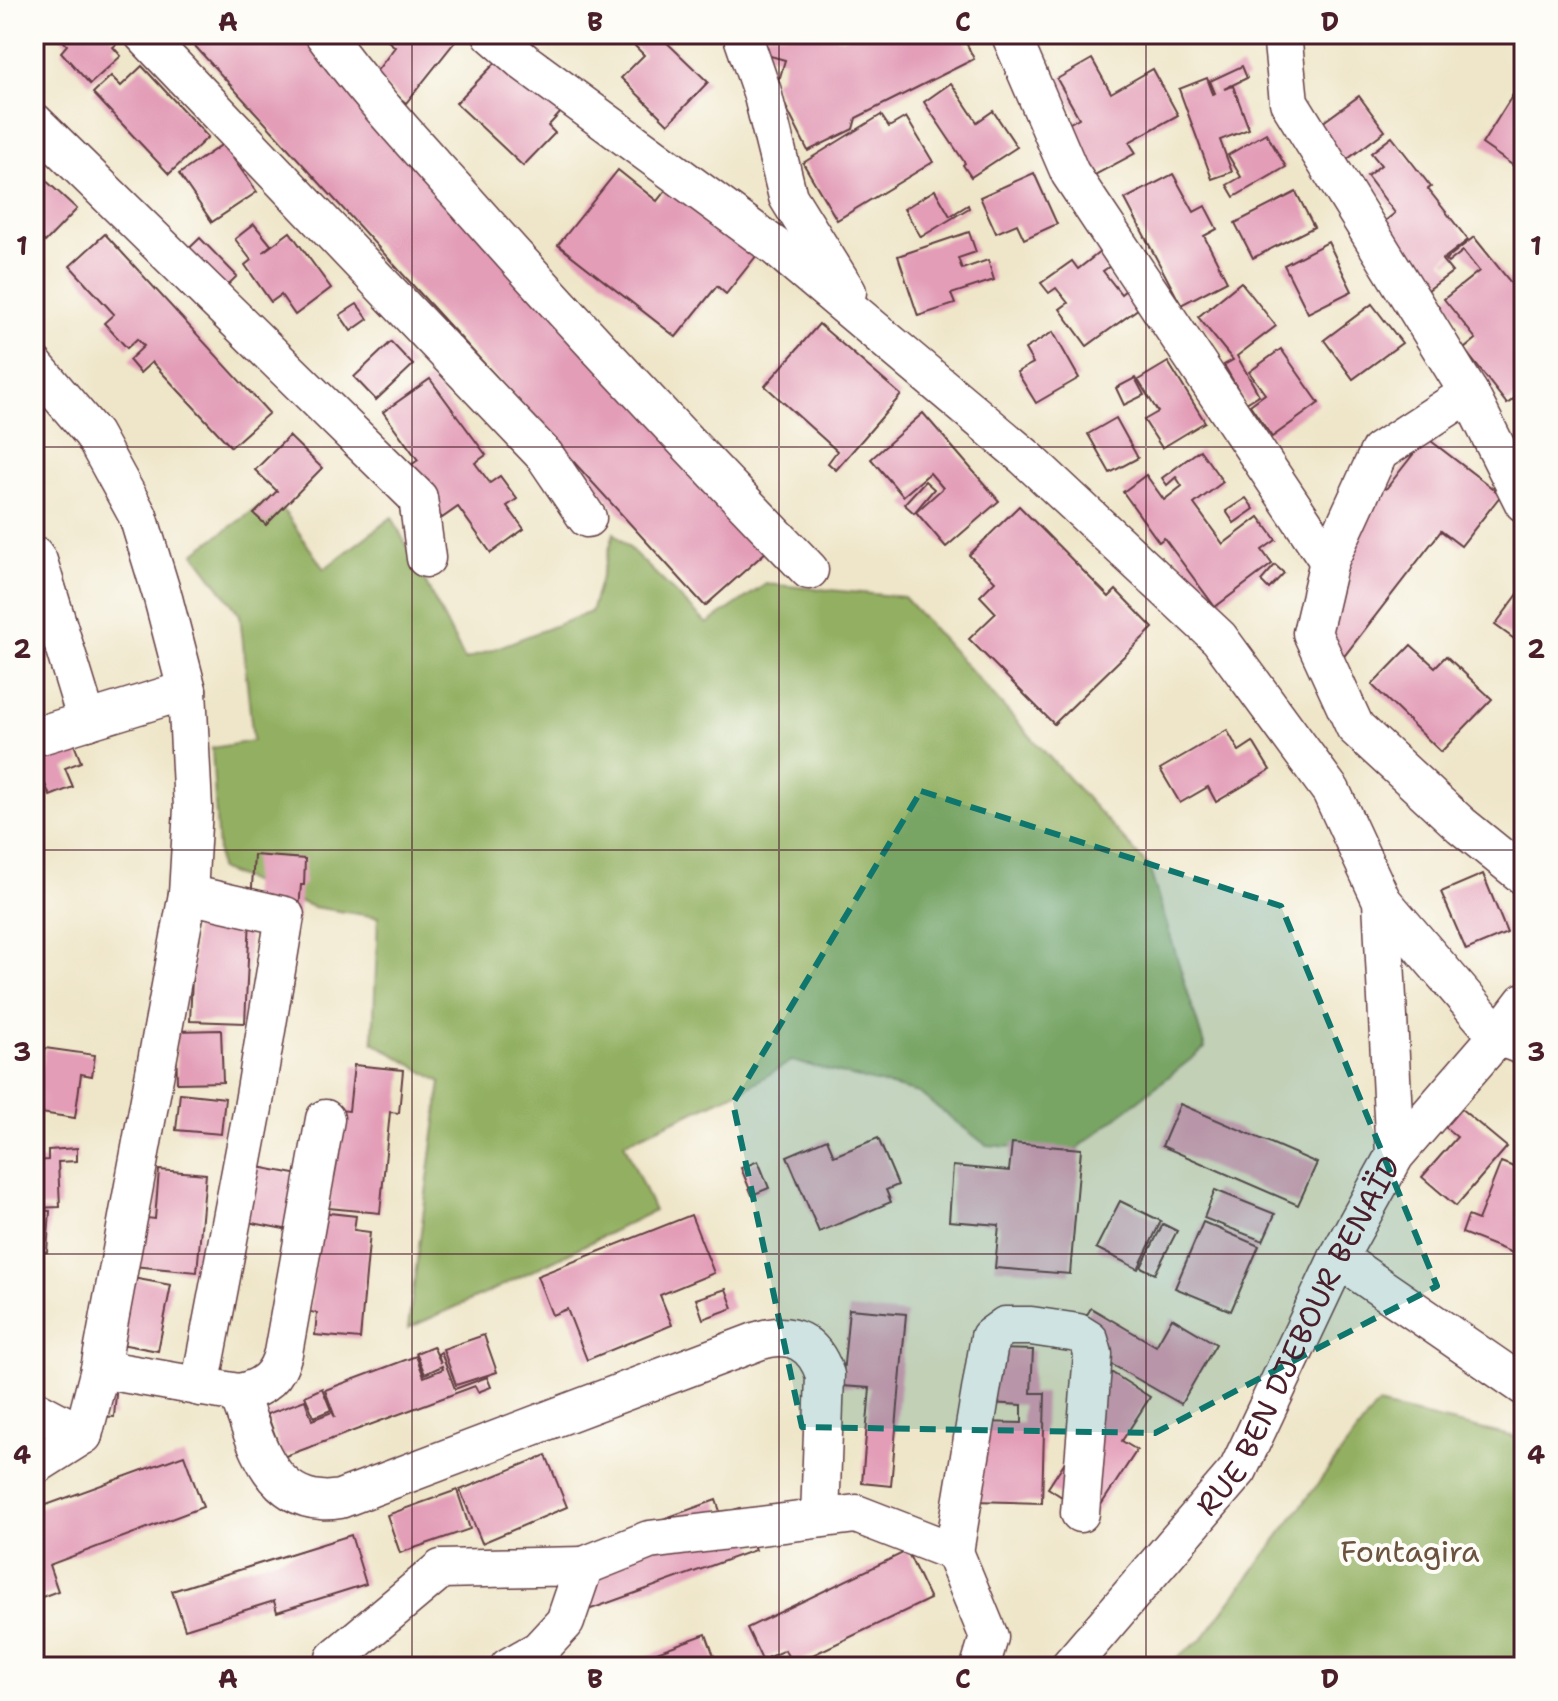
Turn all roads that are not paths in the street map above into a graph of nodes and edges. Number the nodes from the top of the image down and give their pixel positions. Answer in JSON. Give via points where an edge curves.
{"nodes":[{"id":1,"x":143,"y":34,"type":"edge"},
{"id":2,"x":324,"y":34,"type":"edge"},
{"id":3,"x":492,"y":34,"type":"edge"},
{"id":4,"x":742,"y":34,"type":"edge"},
{"id":5,"x":1012,"y":34,"type":"edge"},
{"id":6,"x":1282,"y":34,"type":"edge"},
{"id":7,"x":34,"y":122,"type":"edge"},
{"id":8,"x":865,"y":322,"type":"junction"},
{"id":9,"x":34,"y":365,"type":"edge"},
{"id":10,"x":1469,"y":393,"type":"junction"},
{"id":11,"x":1524,"y":503,"type":"edge"},
{"id":12,"x":587,"y":518,"type":"dead end"},
{"id":13,"x":34,"y":555,"type":"edge"},
{"id":14,"x":426,"y":558,"type":"dead end"},
{"id":15,"x":1329,"y":561,"type":"junction"},
{"id":16,"x":809,"y":570,"type":"dead end"},
{"id":17,"x":187,"y":690,"type":"junction"},
{"id":18,"x":87,"y":721,"type":"junction"},
{"id":19,"x":34,"y":737,"type":"edge"},
{"id":20,"x":1524,"y":876,"type":"edge"},
{"id":21,"x":188,"y":894,"type":"junction"},
{"id":22,"x":1382,"y":901,"type":"junction"},
{"id":23,"x":1524,"y":1002,"type":"edge"},
{"id":24,"x":1511,"y":1041,"type":"edge"},
{"id":25,"x":325,"y":1119,"type":"dead end"},
{"id":26,"x":1395,"y":1155,"type":"junction"},
{"id":27,"x":1338,"y":1258,"type":"junction"},
{"id":28,"x":100,"y":1369,"type":"junction"},
{"id":29,"x":1524,"y":1386,"type":"edge"},
{"id":30,"x":200,"y":1387,"type":"junction"},
{"id":31,"x":238,"y":1393,"type":"junction"},
{"id":32,"x":34,"y":1409,"type":"edge"},
{"id":33,"x":83,"y":1435,"type":"junction"},
{"id":34,"x":34,"y":1466,"type":"edge"},
{"id":35,"x":1080,"y":1513,"type":"dead end"},
{"id":36,"x":820,"y":1518,"type":"junction"},
{"id":37,"x":954,"y":1552,"type":"junction"},
{"id":38,"x":584,"y":1566,"type":"junction"},
{"id":39,"x":334,"y":1667,"type":"edge"},
{"id":40,"x":509,"y":1667,"type":"edge"},
{"id":41,"x":980,"y":1667,"type":"edge"},
{"id":42,"x":1069,"y":1667,"type":"edge"}],
"edges":[{"from":1,"to":12,"type":"street","via":[[545,456]]},
{"from":2,"to":16,"type":"street","via":[[352,73],[527,270]]},
{"from":3,"to":8,"type":"street","via":[[777,248]]},
{"from":4,"to":8,"type":"street","via":[[788,197]]},
{"from":5,"to":15,"type":"street","via":[[1070,173]]},
{"from":6,"to":10,"type":"street","via":[[1289,102]]},
{"from":7,"to":14,"type":"street","via":[[418,498]]},
{"from":8,"to":22,"type":"street","via":[[1025,457],[1219,638],[1331,791]]},
{"from":9,"to":17,"type":"street","via":[[93,434],[138,516]]},
{"from":10,"to":11,"type":"street"},
{"from":10,"to":15,"type":"street","via":[[1379,452]]},
{"from":13,"to":18,"type":"street"},
{"from":15,"to":20,"type":"street","via":[[1312,633],[1355,727]]},
{"from":17,"to":18,"type":"street"},
{"from":17,"to":21,"type":"street","via":[[193,808]]},
{"from":18,"to":19,"type":"street"},
{"from":21,"to":28,"type":"street"},
{"from":21,"to":30,"type":"street","via":[[285,916]]},
{"from":22,"to":24,"type":"street"},
{"from":22,"to":26,"type":"street"},
{"from":23,"to":24,"type":"street","name":"RUE BEN DJEBOUR BENAÏD"},
{"from":24,"to":26,"type":"street","name":"RUE BEN DJEBOUR BENAÏD"},
{"from":25,"to":31,"type":"street","via":[[281,1363],[268,1382]]},
{"from":26,"to":27,"type":"street","name":"RUE BEN DJEBOUR BENAÏD"},
{"from":27,"to":29,"type":"street"},
{"from":27,"to":42,"type":"street","name":"RUE BEN DJEBOUR BENAÏD","via":[[1238,1470]]},
{"from":28,"to":30,"type":"street"},
{"from":28,"to":33,"type":"street"},
{"from":30,"to":31,"type":"street"},
{"from":31,"to":36,"type":"street","via":[[262,1454],[284,1486],[320,1501],[340,1499],[758,1341],[786,1337],[812,1349],[825,1375]]},
{"from":32,"to":33,"type":"street"},
{"from":33,"to":34,"type":"street"},
{"from":35,"to":37,"type":"street","via":[[1093,1354],[1089,1340],[1078,1333],[1005,1326],[990,1337]]},
{"from":36,"to":37,"type":"street","via":[[856,1514]]},
{"from":36,"to":38,"type":"street","via":[[649,1540]]},
{"from":37,"to":41,"type":"street","via":[[989,1637]]},
{"from":38,"to":39,"type":"street","via":[[441,1569],[335,1658]]},
{"from":38,"to":40,"type":"street","via":[[565,1622],[539,1650]]}]}
